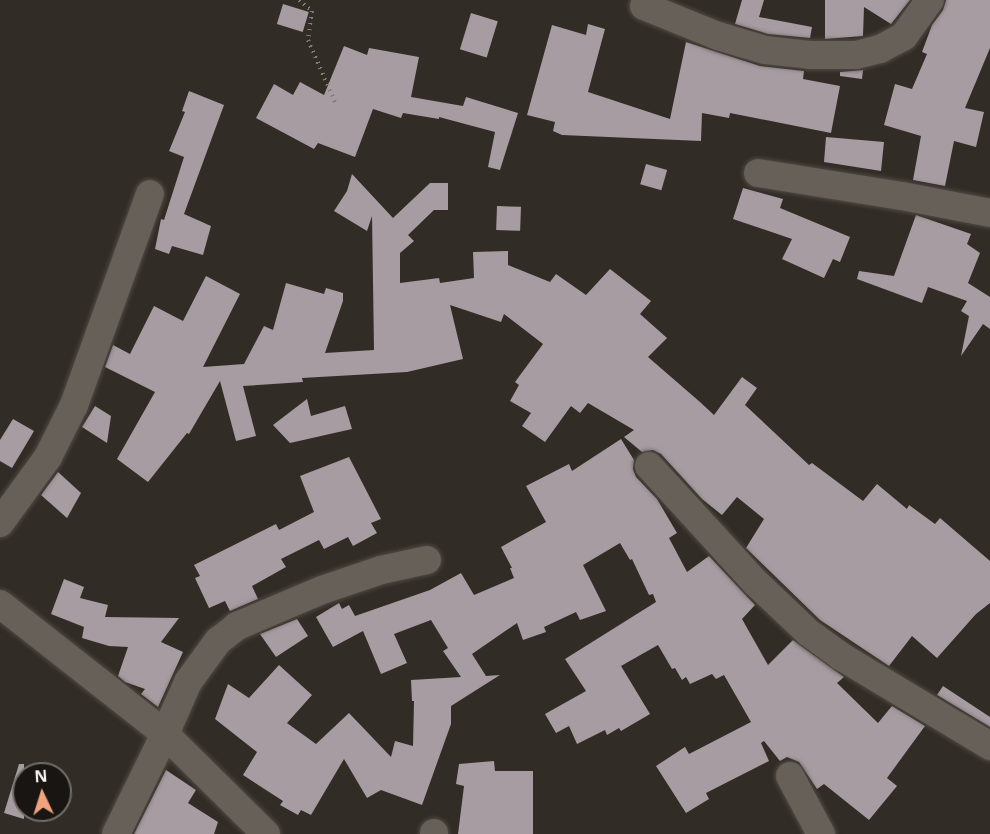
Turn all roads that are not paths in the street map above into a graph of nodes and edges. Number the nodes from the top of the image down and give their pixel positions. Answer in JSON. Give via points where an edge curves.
{"nodes":[{"id":1,"x":930,"y":0,"type":"edge"},
{"id":2,"x":644,"y":6,"type":"dead end"},
{"id":3,"x":758,"y":173,"type":"dead end"},
{"id":4,"x":150,"y":194,"type":"dead end"},
{"id":5,"x":990,"y":213,"type":"edge"},
{"id":6,"x":649,"y":466,"type":"dead end"},
{"id":7,"x":0,"y":523,"type":"edge"},
{"id":8,"x":427,"y":560,"type":"dead end"},
{"id":9,"x":0,"y":604,"type":"edge"},
{"id":10,"x":165,"y":734,"type":"junction"},
{"id":11,"x":990,"y":747,"type":"edge"},
{"id":12,"x":790,"y":776,"type":"dead end"},
{"id":13,"x":116,"y":834,"type":"edge"},
{"id":14,"x":266,"y":834,"type":"edge"},
{"id":15,"x":821,"y":834,"type":"edge"}],
"edges":[{"from":1,"to":2,"type":"street","via":[[904,36],[880,49],[856,55],[765,50]]},
{"from":3,"to":5,"type":"street"},
{"from":4,"to":7,"type":"street","via":[[74,405],[48,457]]},
{"from":6,"to":11,"type":"street","via":[[755,582],[809,633]]},
{"from":8,"to":10,"type":"street","via":[[381,570],[322,590],[237,626],[218,641],[188,682]]},
{"from":9,"to":10,"type":"street"},
{"from":10,"to":13,"type":"street"},
{"from":10,"to":14,"type":"street"},
{"from":12,"to":15,"type":"street"}]}
